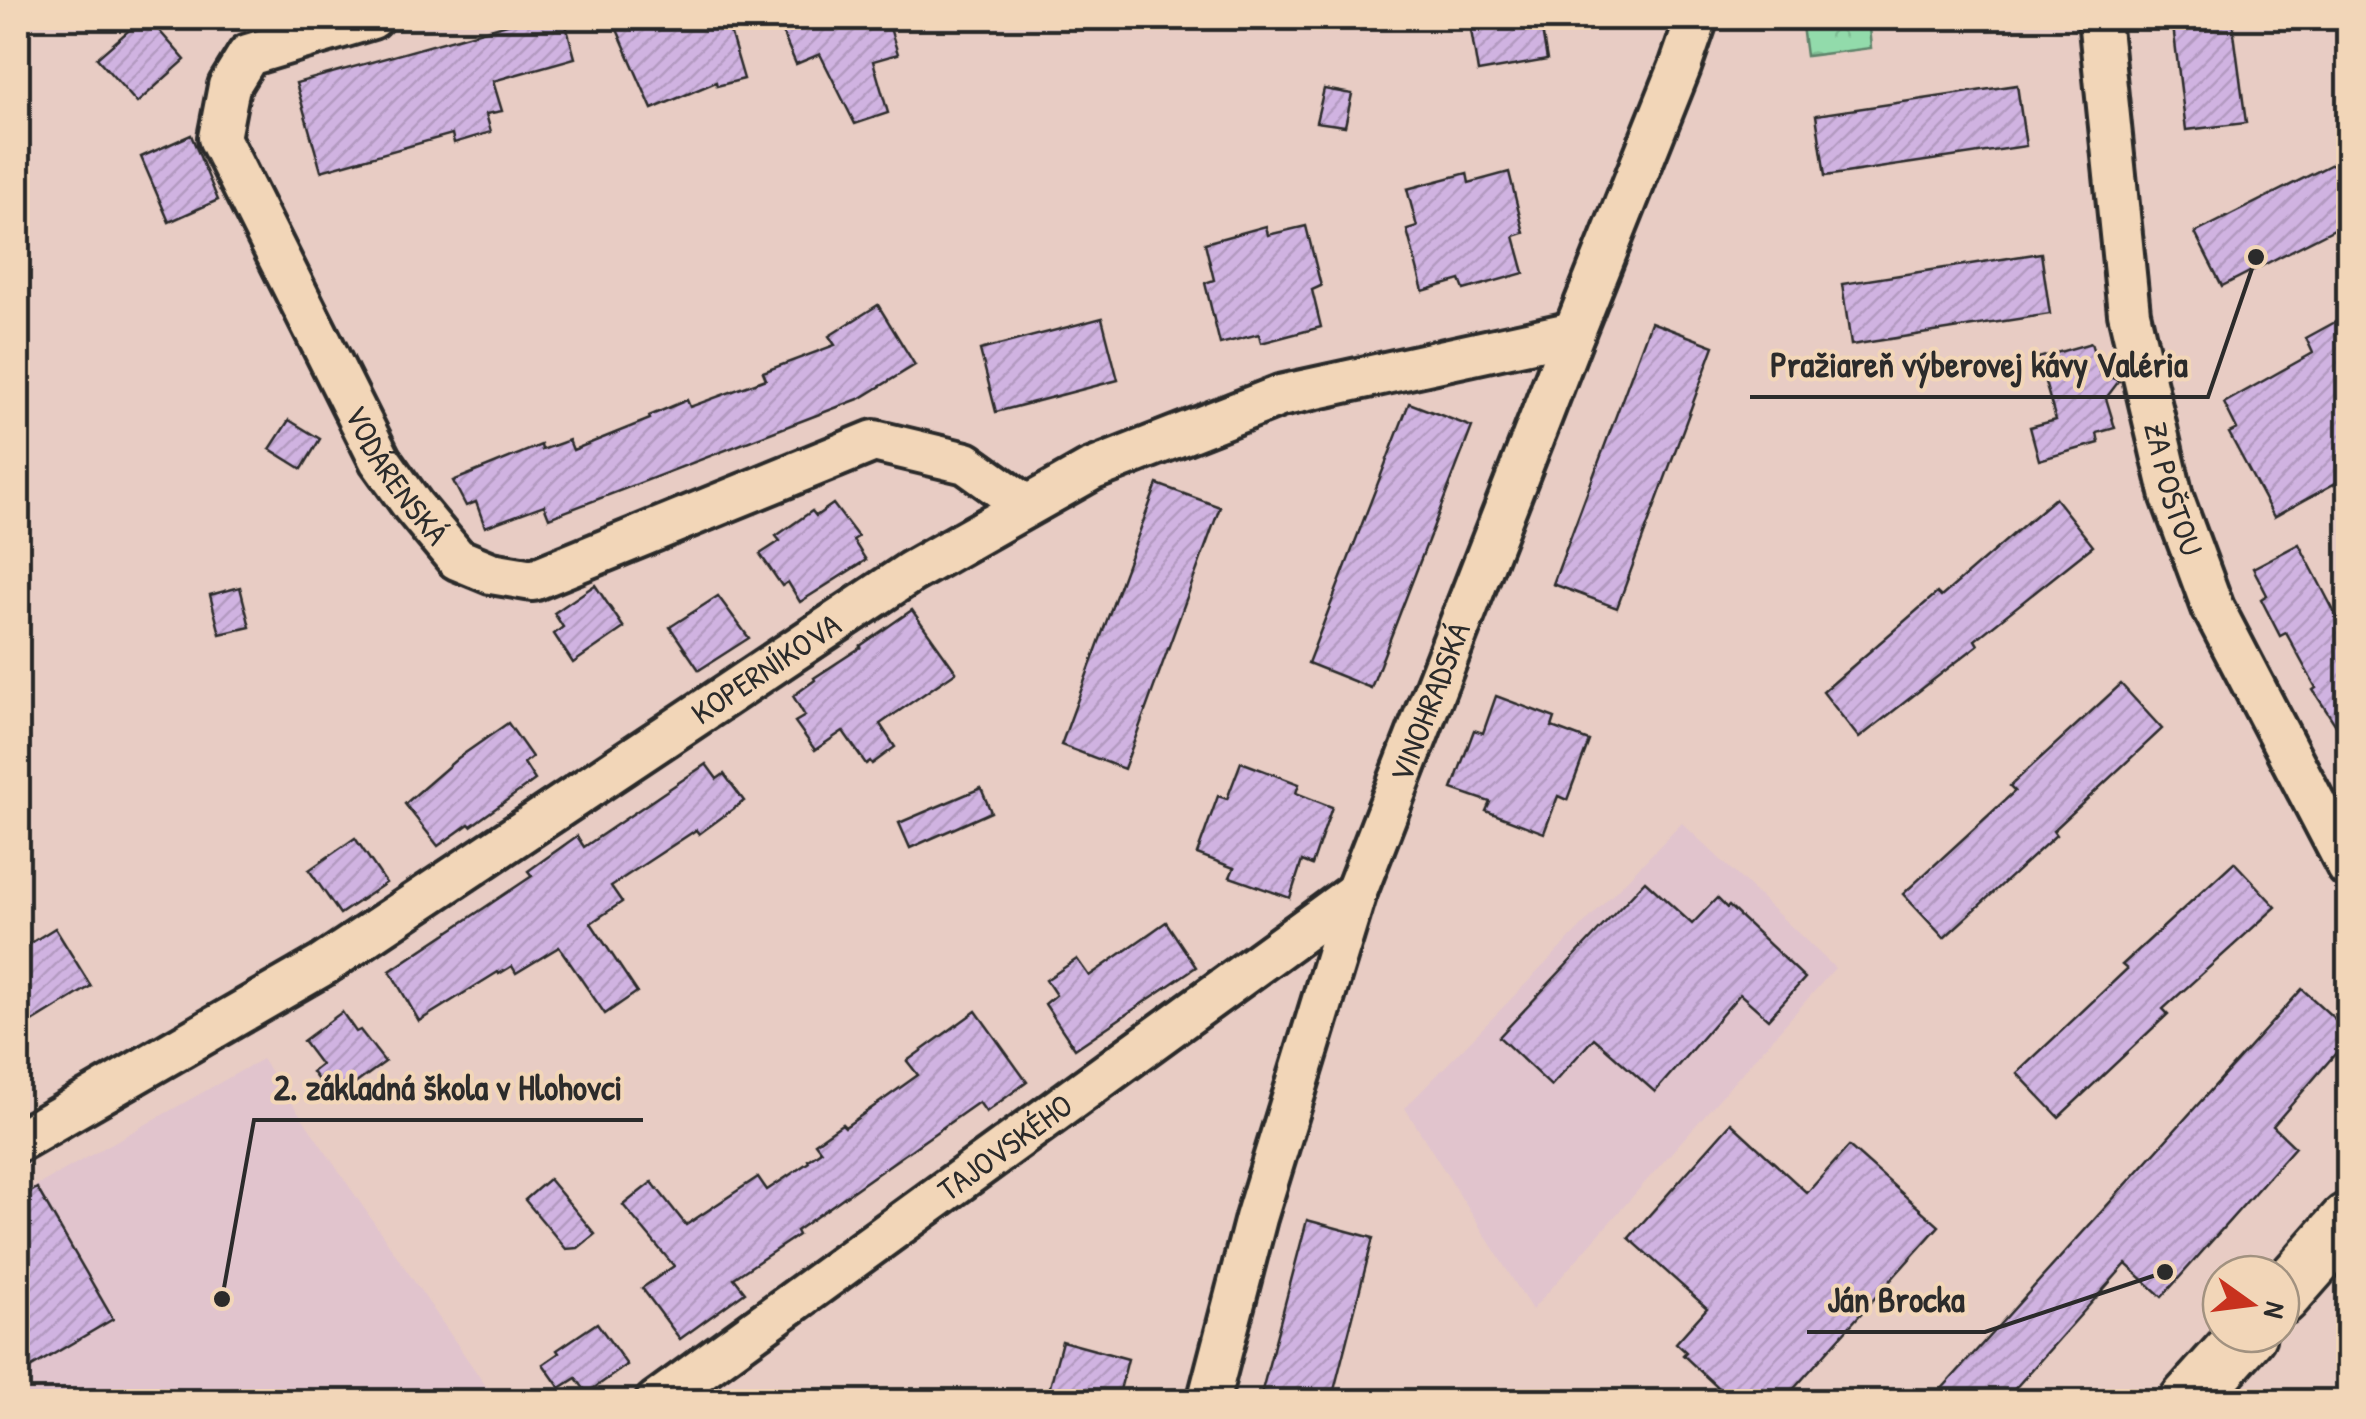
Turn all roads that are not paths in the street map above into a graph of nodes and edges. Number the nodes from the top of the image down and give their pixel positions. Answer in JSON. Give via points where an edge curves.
{"nodes":[{"id":1,"x":372,"y":18,"type":"edge"},
{"id":2,"x":1697,"y":18,"type":"edge"},
{"id":3,"x":2099,"y":18,"type":"edge"},
{"id":4,"x":1574,"y":332,"type":"junction"},
{"id":5,"x":1026,"y":506,"type":"junction"},
{"id":6,"x":2348,"y":867,"type":"edge"},
{"id":7,"x":1356,"y":892,"type":"junction"},
{"id":8,"x":18,"y":1142,"type":"edge"},
{"id":9,"x":2348,"y":1222,"type":"edge"},
{"id":10,"x":2301,"y":1275,"type":"edge"},
{"id":11,"x":2230,"y":1354,"type":"edge"},
{"id":12,"x":656,"y":1402,"type":"edge"},
{"id":13,"x":1208,"y":1402,"type":"edge"},
{"id":14,"x":2187,"y":1402,"type":"edge"}],
"edges":[{"from":1,"to":5,"type":"street","name":"VODÁRENSKÁ","via":[[248,55],[229,86],[219,138],[380,460],[456,559],[534,580],[874,440],[966,463]]},
{"from":2,"to":4,"type":"street","name":"VINOHRADSKÁ"},
{"from":3,"to":6,"type":"street","name":"ZA POŠTOU","via":[[2129,313],[2172,497],[2213,608]]},
{"from":4,"to":5,"type":"street","name":"KOPERNÍKOVA","via":[[1280,396],[1091,470]]},
{"from":4,"to":7,"type":"street","name":"VINOHRADSKÁ"},
{"from":5,"to":8,"type":"street","name":"KOPERNÍKOVA","via":[[910,572],[324,965]]},
{"from":7,"to":12,"type":"street","name":"TAJOVSKÉHO"},
{"from":7,"to":13,"type":"street","name":"VINOHRADSKÁ","via":[[1256,1218]]},
{"from":9,"to":10,"type":"main road"},
{"from":11,"to":14,"type":"main road"}]}
